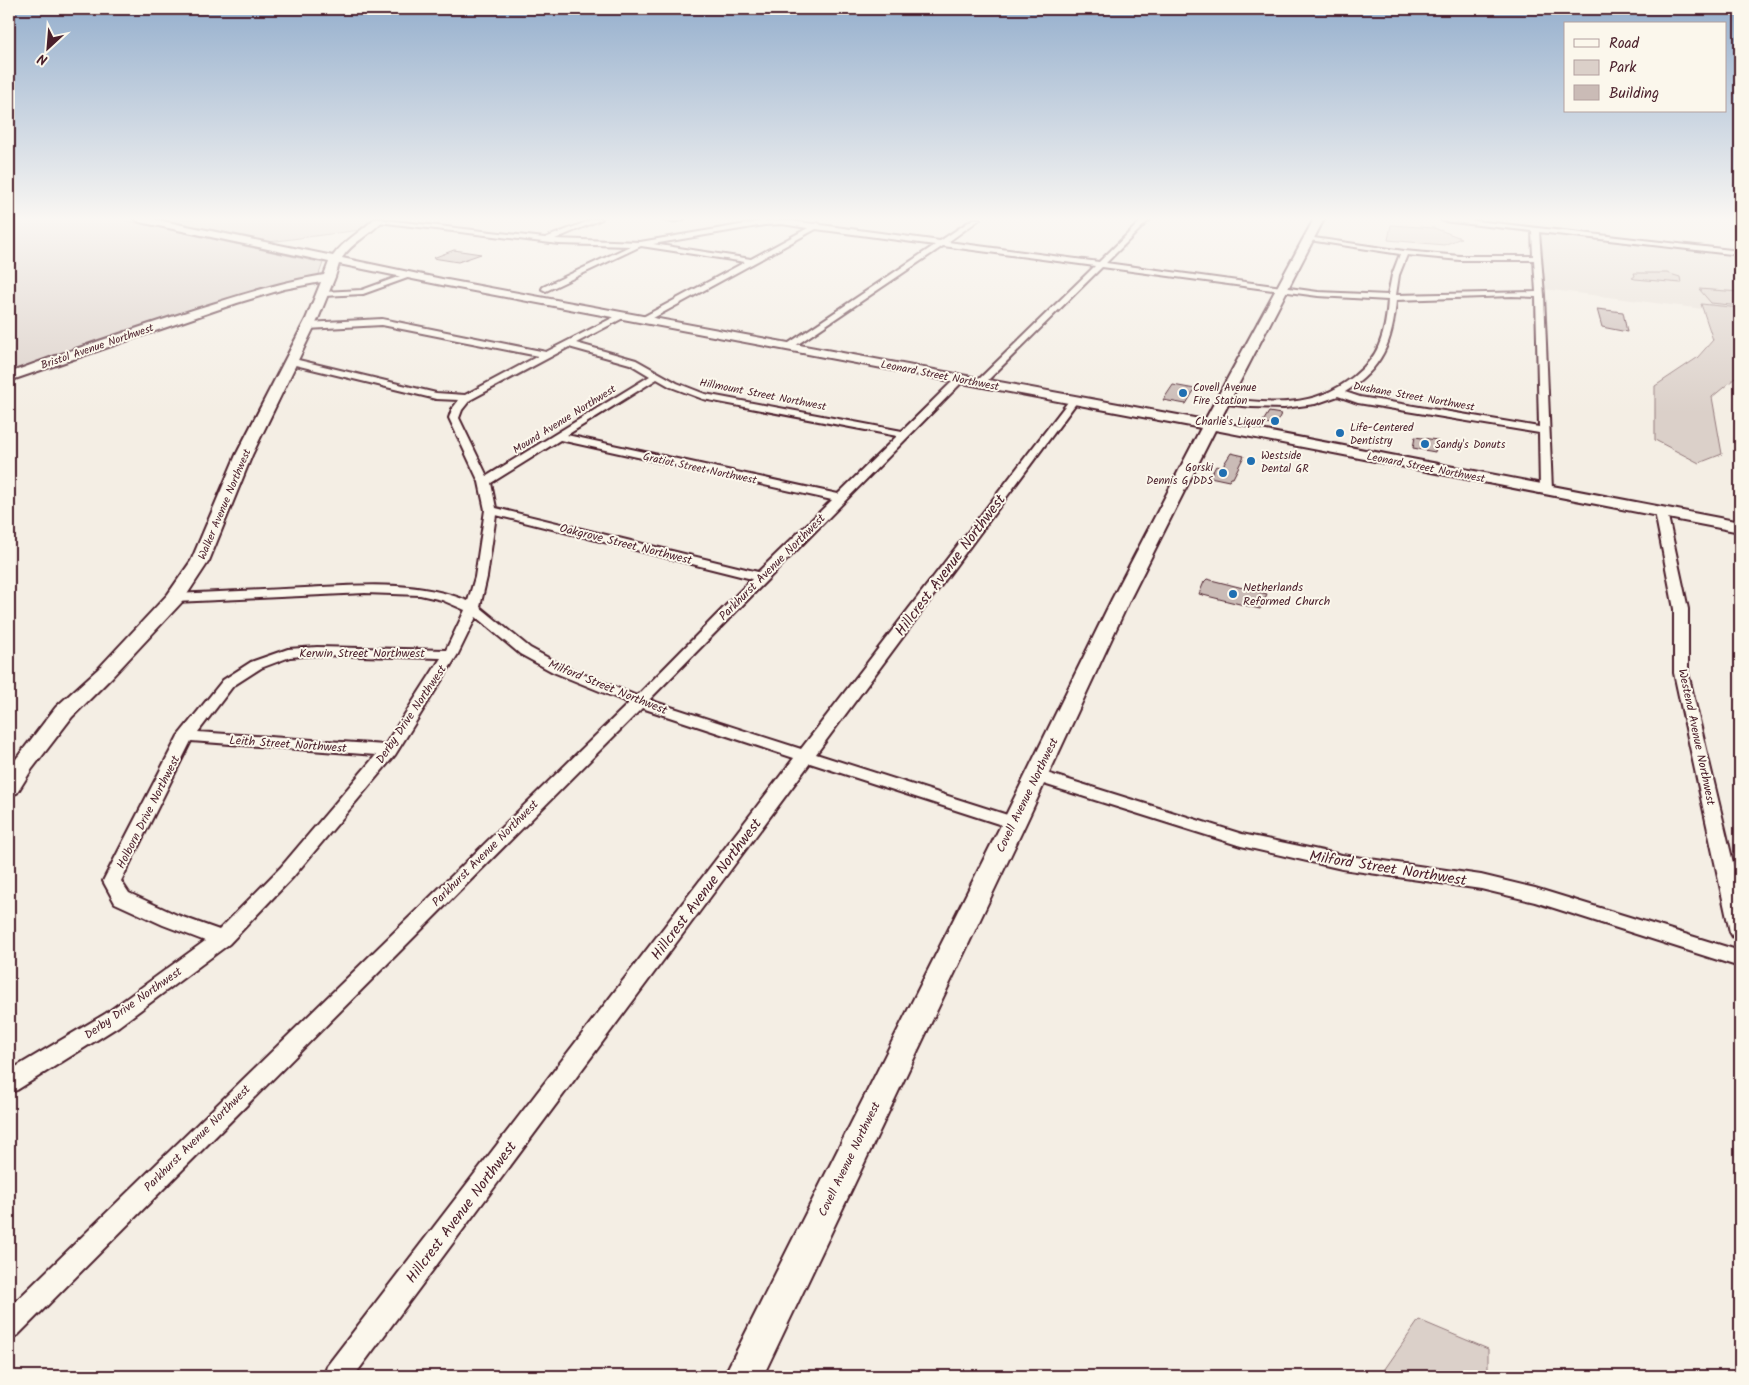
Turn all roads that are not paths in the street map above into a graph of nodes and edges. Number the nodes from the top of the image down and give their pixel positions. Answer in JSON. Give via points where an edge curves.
{"nodes":[{"id":1,"x":290,"y":284,"type":"edge"},
{"id":2,"x":327,"y":284,"type":"edge"},
{"id":3,"x":387,"y":284,"type":"edge"},
{"id":4,"x":451,"y":284,"type":"edge"},
{"id":5,"x":557,"y":284,"type":"edge"},
{"id":6,"x":711,"y":284,"type":"edge"},
{"id":7,"x":881,"y":284,"type":"edge"},
{"id":8,"x":1080,"y":284,"type":"edge"},
{"id":9,"x":1236,"y":284,"type":"edge"},
{"id":10,"x":1284,"y":284,"type":"edge"},
{"id":11,"x":1394,"y":284,"type":"edge"},
{"id":12,"x":1539,"y":284,"type":"edge"},
{"id":13,"x":546,"y":289,"type":"dead end"},
{"id":14,"x":1280,"y":290,"type":"junction"},
{"id":15,"x":323,"y":294,"type":"junction"},
{"id":16,"x":1540,"y":296,"type":"junction"},
{"id":17,"x":1393,"y":298,"type":"junction"},
{"id":18,"x":622,"y":315,"type":"junction"},
{"id":19,"x":644,"y":320,"type":"junction"},
{"id":20,"x":307,"y":326,"type":"junction"},
{"id":21,"x":567,"y":344,"type":"junction"},
{"id":22,"x":789,"y":347,"type":"junction"},
{"id":23,"x":546,"y":355,"type":"junction"},
{"id":24,"x":290,"y":361,"type":"junction"},
{"id":25,"x":656,"y":376,"type":"junction"},
{"id":26,"x":9,"y":377,"type":"edge"},
{"id":27,"x":960,"y":379,"type":"junction"},
{"id":28,"x":980,"y":383,"type":"junction"},
{"id":29,"x":1338,"y":393,"type":"junction"},
{"id":30,"x":467,"y":398,"type":"junction"},
{"id":31,"x":1074,"y":400,"type":"junction"},
{"id":32,"x":1222,"y":401,"type":"junction"},
{"id":33,"x":1210,"y":426,"type":"junction"},
{"id":34,"x":1543,"y":432,"type":"junction"},
{"id":35,"x":904,"y":434,"type":"junction"},
{"id":36,"x":560,"y":437,"type":"junction"},
{"id":37,"x":485,"y":482,"type":"junction"},
{"id":38,"x":1546,"y":490,"type":"junction"},
{"id":39,"x":841,"y":498,"type":"junction"},
{"id":40,"x":491,"y":510,"type":"junction"},
{"id":41,"x":1661,"y":512,"type":"junction"},
{"id":42,"x":1740,"y":527,"type":"edge"},
{"id":43,"x":761,"y":577,"type":"junction"},
{"id":44,"x":175,"y":598,"type":"junction"},
{"id":45,"x":473,"y":608,"type":"junction"},
{"id":46,"x":451,"y":654,"type":"junction"},
{"id":47,"x":639,"y":702,"type":"junction"},
{"id":48,"x":186,"y":736,"type":"junction"},
{"id":49,"x":389,"y":751,"type":"junction"},
{"id":50,"x":806,"y":756,"type":"junction"},
{"id":51,"x":1036,"y":776,"type":"junction"},
{"id":52,"x":9,"y":787,"type":"edge"},
{"id":53,"x":1014,"y":823,"type":"junction"},
{"id":54,"x":1740,"y":932,"type":"edge"},
{"id":55,"x":222,"y":939,"type":"junction"},
{"id":56,"x":1740,"y":959,"type":"edge"},
{"id":57,"x":9,"y":1083,"type":"edge"},
{"id":58,"x":9,"y":1326,"type":"edge"},
{"id":59,"x":336,"y":1376,"type":"edge"},
{"id":60,"x":743,"y":1376,"type":"edge"}],
"edges":[{"from":1,"to":26,"type":"main road","name":"Bristol Avenue Northwest","via":[[171,320]]},
{"from":2,"to":15,"type":"main road","name":"Walker Avenue Northwest"},
{"from":3,"to":15,"type":"street","via":[[363,292]]},
{"from":4,"to":18,"type":"main road","name":"Leonard Street Northwest"},
{"from":5,"to":13,"type":"street"},
{"from":6,"to":19,"type":"street"},
{"from":7,"to":22,"type":"street"},
{"from":8,"to":28,"type":"street"},
{"from":9,"to":14,"type":"street"},
{"from":10,"to":14,"type":"main road","name":"Covell Avenue Northwest"},
{"from":11,"to":17,"type":"street"},
{"from":12,"to":16,"type":"street"},
{"from":14,"to":17,"type":"street"},
{"from":14,"to":32,"type":"main road","name":"Covell Avenue Northwest"},
{"from":15,"to":20,"type":"main road","name":"Walker Avenue Northwest"},
{"from":16,"to":17,"type":"street"},
{"from":16,"to":34,"type":"street"},
{"from":17,"to":29,"type":"street","via":[[1386,341],[1367,370]]},
{"from":18,"to":19,"type":"main road","name":"Leonard Street Northwest"},
{"from":18,"to":21,"type":"street","name":"Derby Drive Northwest"},
{"from":19,"to":22,"type":"main road","name":"Leonard Street Northwest"},
{"from":20,"to":23,"type":"street","via":[[382,322]]},
{"from":20,"to":24,"type":"main road","name":"Walker Avenue Northwest"},
{"from":21,"to":23,"type":"street","name":"Derby Drive Northwest"},
{"from":21,"to":25,"type":"street","name":"Hillmount Street Northwest","via":[[633,362]]},
{"from":22,"to":27,"type":"main road","name":"Leonard Street Northwest"},
{"from":23,"to":30,"type":"street","name":"Derby Drive Northwest"},
{"from":24,"to":30,"type":"street","via":[[436,396]]},
{"from":24,"to":44,"type":"main road","name":"Walker Avenue Northwest","via":[[244,455],[200,561]]},
{"from":25,"to":35,"type":"street","name":"Hillmount Street Northwest","via":[[703,396]]},
{"from":25,"to":36,"type":"street","name":"Mound Avenue Northwest"},
{"from":27,"to":28,"type":"main road","name":"Leonard Street Northwest"},
{"from":27,"to":35,"type":"street","name":"Parkhurst Avenue Northwest"},
{"from":28,"to":31,"type":"main road","name":"Leonard Street Northwest"},
{"from":29,"to":32,"type":"street","name":"Dushane Street Northwest","via":[[1278,406]]},
{"from":29,"to":34,"type":"street","name":"Dushane Street Northwest","via":[[1358,400]]},
{"from":30,"to":37,"type":"street","name":"Derby Drive Northwest","via":[[454,418]]},
{"from":31,"to":33,"type":"main road","name":"Leonard Street Northwest"},
{"from":31,"to":50,"type":"street","name":"Hillcrest Avenue Northwest"},
{"from":32,"to":33,"type":"main road","name":"Covell Avenue Northwest"},
{"from":33,"to":38,"type":"main road","name":"Leonard Street Northwest"},
{"from":33,"to":51,"type":"main road","name":"Covell Avenue Northwest"},
{"from":34,"to":38,"type":"street"},
{"from":35,"to":39,"type":"street","name":"Parkhurst Avenue Northwest"},
{"from":36,"to":37,"type":"street","name":"Mound Avenue Northwest"},
{"from":36,"to":39,"type":"street","name":"Gratiot Street Northwest"},
{"from":37,"to":40,"type":"street","name":"Derby Drive Northwest"},
{"from":38,"to":41,"type":"main road","name":"Leonard Street Northwest"},
{"from":39,"to":43,"type":"street","name":"Parkhurst Avenue Northwest"},
{"from":40,"to":43,"type":"street","name":"Oakgrove Street Northwest"},
{"from":40,"to":45,"type":"street","name":"Derby Drive Northwest","via":[[487,548]]},
{"from":41,"to":42,"type":"main road","name":"Leonard Street Northwest"},
{"from":41,"to":54,"type":"street","name":"Westend Avenue Northwest","via":[[1681,609],[1681,673]]},
{"from":43,"to":47,"type":"street","name":"Parkhurst Avenue Northwest"},
{"from":44,"to":45,"type":"street","name":"Milford Street Northwest","via":[[393,590],[420,591]]},
{"from":44,"to":52,"type":"main road","name":"Walker Avenue Northwest","via":[[64,712]]},
{"from":45,"to":46,"type":"street","name":"Derby Drive Northwest"},
{"from":45,"to":47,"type":"street","name":"Milford Street Northwest","via":[[525,652]]},
{"from":46,"to":48,"type":"street","name":"Kerwin Street Northwest","via":[[288,653],[256,665],[228,683]]},
{"from":46,"to":49,"type":"street","name":"Derby Drive Northwest"},
{"from":47,"to":50,"type":"street","name":"Milford Street Northwest"},
{"from":47,"to":58,"type":"street","name":"Parkhurst Avenue Northwest"},
{"from":48,"to":49,"type":"street","name":"Leith Street Northwest"},
{"from":48,"to":55,"type":"street","name":"Holborn Drive Northwest","via":[[112,881],[122,898]]},
{"from":49,"to":55,"type":"street","name":"Derby Drive Northwest","via":[[287,872]]},
{"from":50,"to":53,"type":"street","name":"Milford Street Northwest"},
{"from":50,"to":59,"type":"street","name":"Hillcrest Avenue Northwest"},
{"from":51,"to":53,"type":"main road","name":"Covell Avenue Northwest"},
{"from":51,"to":56,"type":"street","name":"Milford Street Northwest","via":[[1241,840],[1342,862],[1481,882]]},
{"from":53,"to":60,"type":"main road","name":"Covell Avenue Northwest"},
{"from":55,"to":57,"type":"street","name":"Derby Drive Northwest","via":[[112,1020]]}]}
